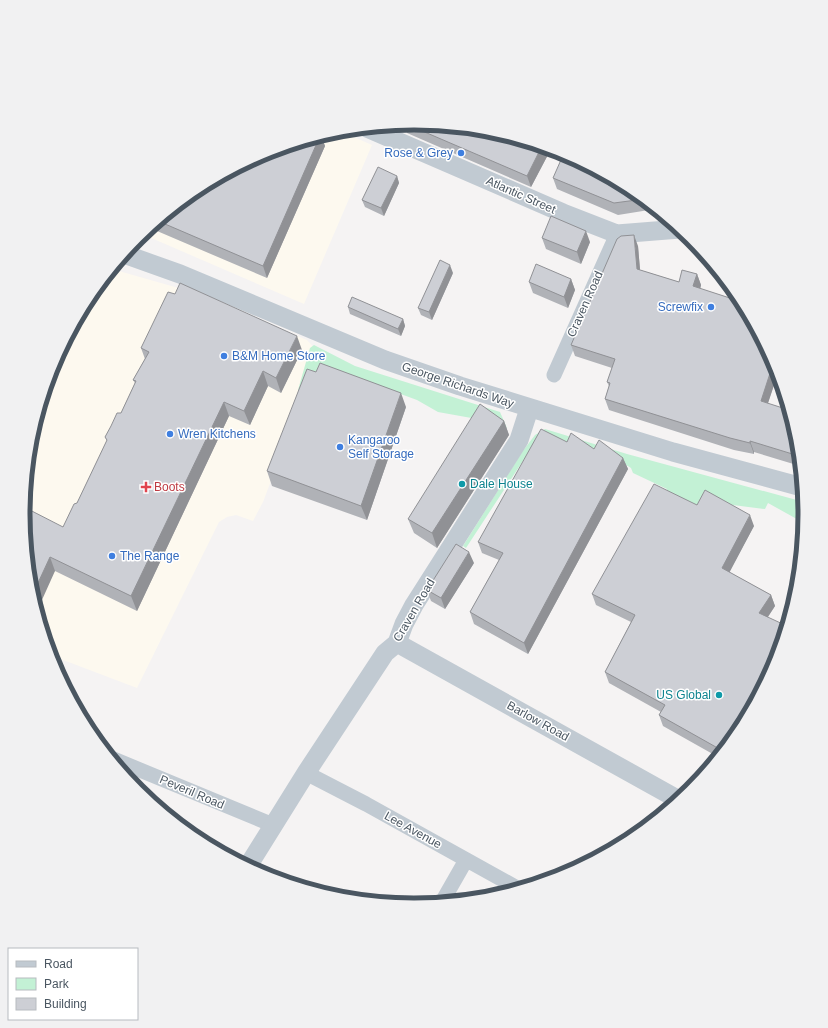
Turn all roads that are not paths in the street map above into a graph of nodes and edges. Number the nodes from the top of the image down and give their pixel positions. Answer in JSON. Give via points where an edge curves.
{"nodes":[{"id":1,"x":381,"y":132,"type":"edge"},
{"id":2,"x":672,"y":230,"type":"edge"},
{"id":3,"x":617,"y":234,"type":"junction"},
{"id":4,"x":130,"y":256,"type":"edge"},
{"id":5,"x":554,"y":375,"type":"dead end"},
{"id":6,"x":530,"y":408,"type":"junction"},
{"id":7,"x":797,"y":486,"type":"edge"},
{"id":8,"x":397,"y":643,"type":"junction"},
{"id":9,"x":121,"y":762,"type":"edge"},
{"id":10,"x":306,"y":773,"type":"junction"},
{"id":11,"x":674,"y":797,"type":"edge"},
{"id":12,"x":274,"y":825,"type":"junction"},
{"id":13,"x":466,"y":860,"type":"junction"},
{"id":14,"x":251,"y":861,"type":"edge"},
{"id":15,"x":512,"y":885,"type":"edge"},
{"id":16,"x":445,"y":897,"type":"edge"}],
"edges":[{"from":1,"to":3,"type":"street","name":"Atlantic Street","via":[[563,213]]},
{"from":2,"to":3,"type":"street","name":"Atlantic Street"},
{"from":3,"to":5,"type":"street","name":"Craven Road"},
{"from":4,"to":6,"type":"street","name":"George Richards Way","via":[[180,274],[386,360]]},
{"from":6,"to":7,"type":"street","name":"George Richards Way","via":[[673,452]]},
{"from":6,"to":8,"type":"street","name":"Craven Road","via":[[519,440],[414,605]]},
{"from":8,"to":10,"type":"street","name":"Craven Road","via":[[385,653]]},
{"from":8,"to":11,"type":"street","name":"Barlow Road"},
{"from":9,"to":12,"type":"street","name":"Peveril Road"},
{"from":10,"to":12,"type":"street","name":"Craven Road"},
{"from":10,"to":13,"type":"street","name":"Lee Avenue"},
{"from":12,"to":14,"type":"street","name":"Craven Road"},
{"from":13,"to":15,"type":"street","name":"Lee Avenue"},
{"from":13,"to":16,"type":"street"}]}
